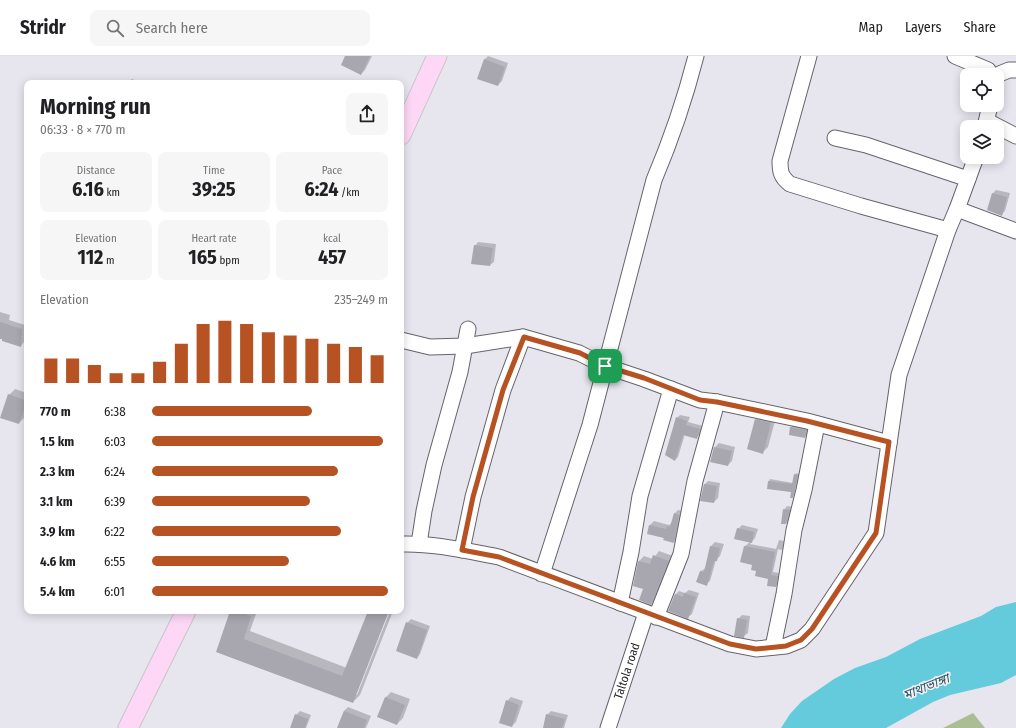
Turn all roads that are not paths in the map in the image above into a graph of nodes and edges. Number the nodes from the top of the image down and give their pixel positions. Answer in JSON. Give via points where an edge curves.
{"nodes":[{"id":1,"x":437,"y":56,"type":"edge"},
{"id":2,"x":696,"y":56,"type":"edge"},
{"id":3,"x":809,"y":56,"type":"edge"},
{"id":4,"x":955,"y":56,"type":"edge"},
{"id":5,"x":983,"y":68,"type":"edge"},
{"id":6,"x":1016,"y":70,"type":"edge"},
{"id":7,"x":1004,"y":72,"type":"edge"},
{"id":8,"x":404,"y":129,"type":"edge"},
{"id":9,"x":1004,"y":131,"type":"edge"},
{"id":10,"x":1016,"y":136,"type":"edge"},
{"id":11,"x":835,"y":138,"type":"dead end"},
{"id":12,"x":973,"y":164,"type":"edge"},
{"id":13,"x":968,"y":179,"type":"junction"},
{"id":14,"x":957,"y":209,"type":"junction"},
{"id":15,"x":948,"y":230,"type":"junction"},
{"id":16,"x":1016,"y":231,"type":"edge"},
{"id":17,"x":468,"y":329,"type":"dead end"},
{"id":18,"x":524,"y":337,"type":"junction"},
{"id":19,"x":404,"y":341,"type":"edge"},
{"id":20,"x":465,"y":346,"type":"junction"},
{"id":21,"x":605,"y":366,"type":"junction"},
{"id":22,"x":671,"y":389,"type":"junction"},
{"id":23,"x":717,"y":402,"type":"junction"},
{"id":24,"x":817,"y":424,"type":"junction"},
{"id":25,"x":889,"y":442,"type":"junction"},
{"id":26,"x":404,"y":544,"type":"edge"},
{"id":27,"x":419,"y":544,"type":"junction"},
{"id":28,"x":462,"y":550,"type":"junction"},
{"id":29,"x":542,"y":574,"type":"junction"},
{"id":30,"x":620,"y":603,"type":"junction"},
{"id":31,"x":185,"y":614,"type":"edge"},
{"id":32,"x":651,"y":615,"type":"junction"},
{"id":33,"x":773,"y":647,"type":"junction"},
{"id":34,"x":128,"y":728,"type":"edge"},
{"id":35,"x":608,"y":728,"type":"edge"}],
"edges":[{"from":1,"to":8,"type":"main road"},
{"from":2,"to":21,"type":"street","via":[[670,144],[654,180]]},
{"from":3,"to":15,"type":"street","via":[[780,161],[781,176],[790,184]]},
{"from":4,"to":5,"type":"street"},
{"from":6,"to":7,"type":"street"},
{"from":9,"to":10,"type":"street"},
{"from":11,"to":13,"type":"street","via":[[866,145]]},
{"from":12,"to":13,"type":"street"},
{"from":13,"to":14,"type":"street"},
{"from":14,"to":15,"type":"street"},
{"from":14,"to":16,"type":"street"},
{"from":15,"to":25,"type":"street","via":[[898,375]]},
{"from":17,"to":20,"type":"street"},
{"from":18,"to":20,"type":"street"},
{"from":18,"to":21,"type":"street","via":[[580,353]]},
{"from":18,"to":28,"type":"street","via":[[503,390],[473,497]]},
{"from":19,"to":20,"type":"street","via":[[430,347]]},
{"from":20,"to":27,"type":"street","via":[[434,465]]},
{"from":21,"to":22,"type":"street"},
{"from":21,"to":29,"type":"street","via":[[581,454]]},
{"from":22,"to":23,"type":"street","via":[[700,400]]},
{"from":22,"to":30,"type":"street","via":[[640,496]]},
{"from":23,"to":24,"type":"street"},
{"from":23,"to":32,"type":"street","name":"Taltola road","via":[[695,481],[681,554]]},
{"from":24,"to":25,"type":"street"},
{"from":24,"to":33,"type":"street","via":[[794,530]]},
{"from":25,"to":33,"type":"street","via":[[876,533],[812,629],[801,640],[786,646]]},
{"from":26,"to":27,"type":"street"},
{"from":27,"to":28,"type":"street"},
{"from":28,"to":29,"type":"street","via":[[499,557]]},
{"from":29,"to":30,"type":"street"},
{"from":30,"to":32,"type":"street"},
{"from":31,"to":34,"type":"main road"},
{"from":32,"to":33,"type":"street","via":[[730,644],[756,649]]},
{"from":32,"to":35,"type":"street","name":"Taltola road"}]}
